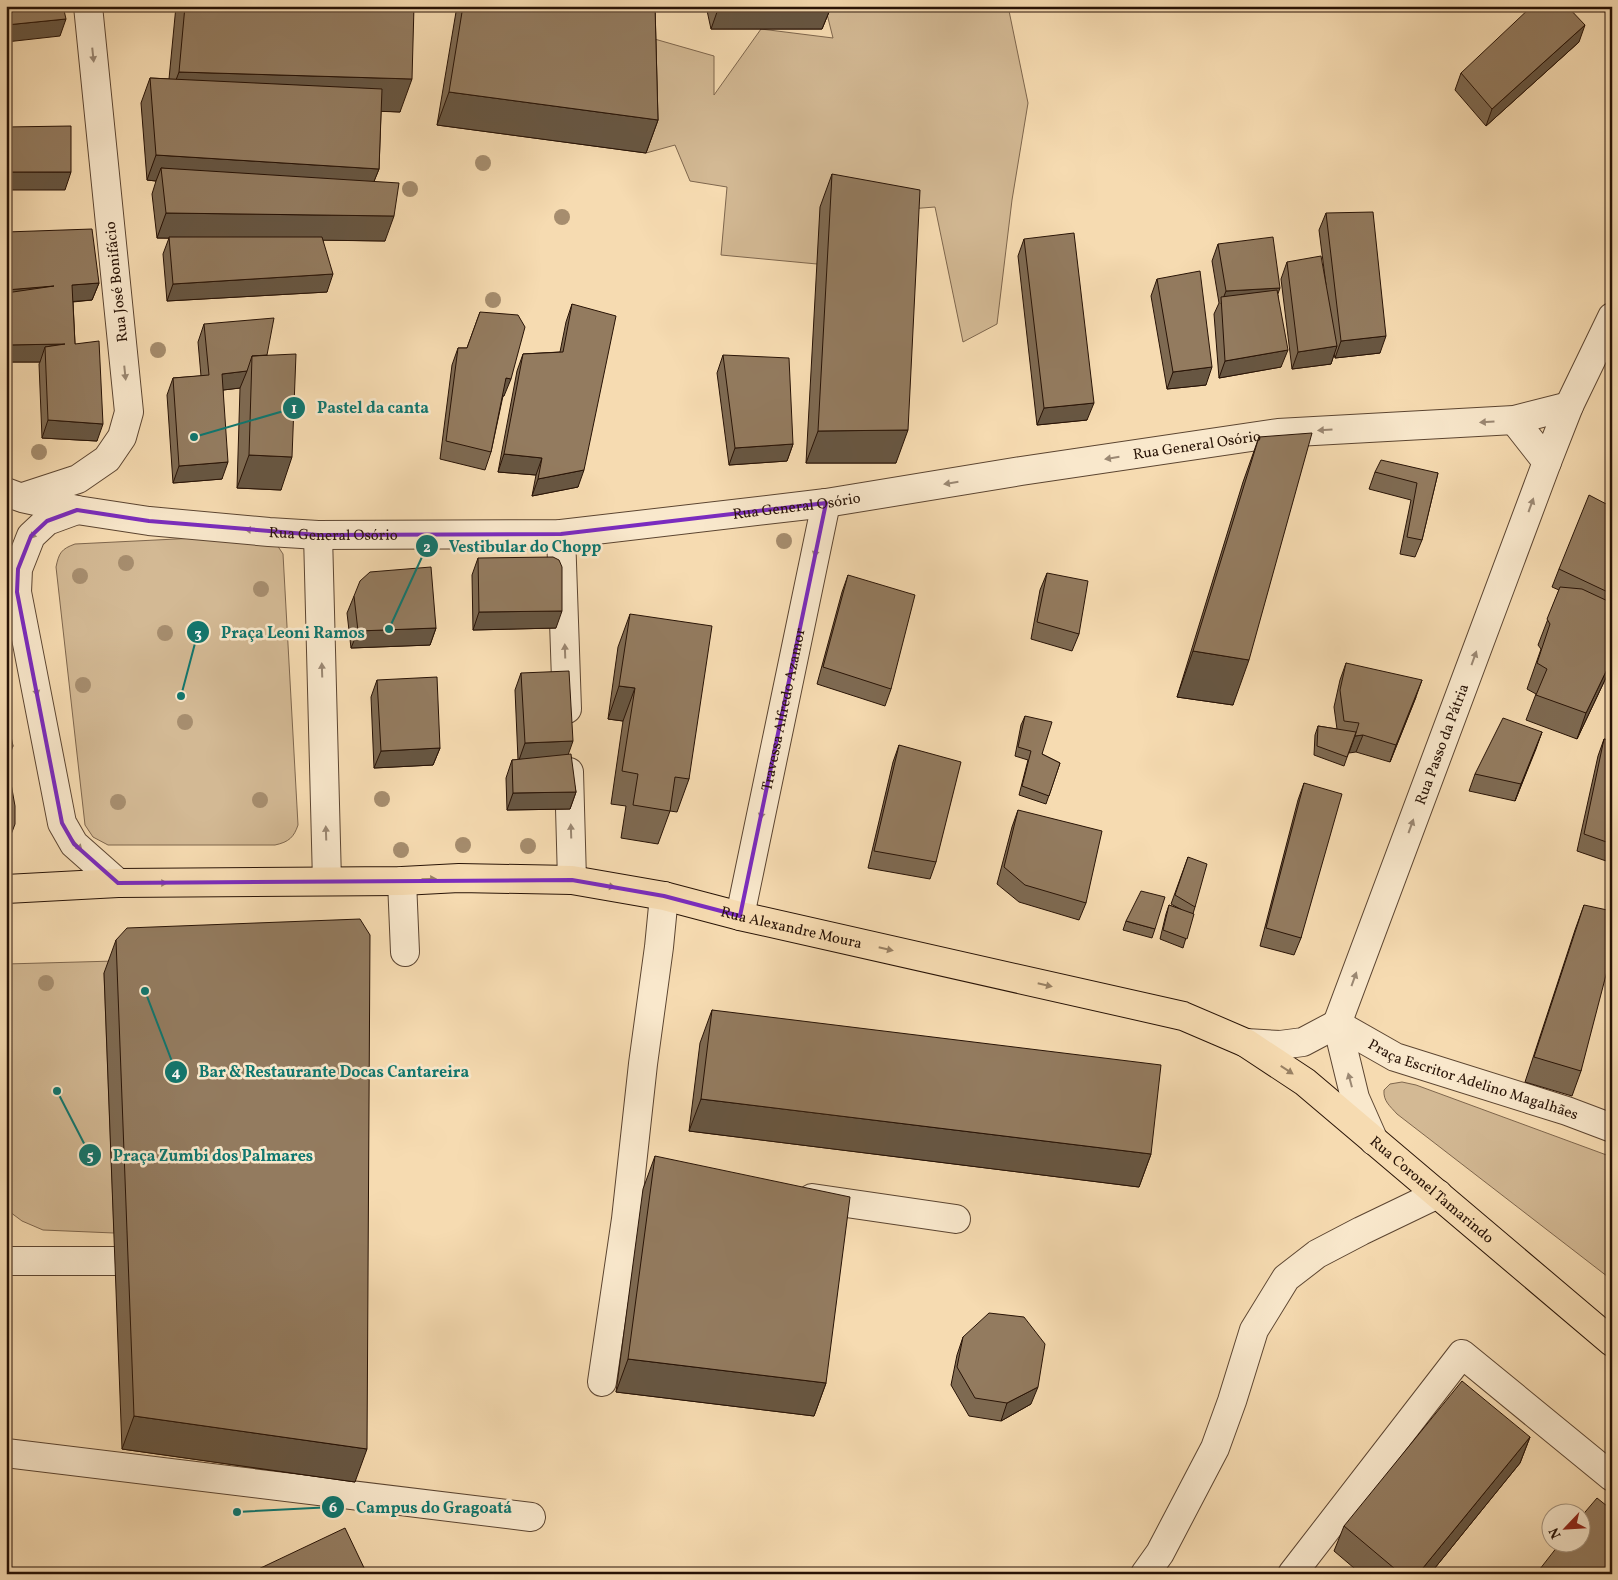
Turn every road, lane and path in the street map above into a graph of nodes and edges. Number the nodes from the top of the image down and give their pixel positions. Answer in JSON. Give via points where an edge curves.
{"nodes":[{"id":1,"x":88,"y":6,"type":"edge"},
{"id":2,"x":1612,"y":317,"type":"edge"},
{"id":3,"x":1569,"y":406,"type":"junction"},
{"id":4,"x":1514,"y":420,"type":"junction"},
{"id":5,"x":1547,"y":462,"type":"junction"},
{"id":6,"x":14,"y":495,"type":"edge"},
{"id":7,"x":826,"y":503,"type":"junction"},
{"id":8,"x":77,"y":510,"type":"junction"},
{"id":9,"x":561,"y":534,"type":"junction"},
{"id":10,"x":318,"y":535,"type":"junction"},
{"id":11,"x":402,"y":880,"type":"junction"},
{"id":12,"x":572,"y":880,"type":"junction"},
{"id":13,"x":328,"y":881,"type":"junction"},
{"id":14,"x":118,"y":883,"type":"junction"},
{"id":15,"x":6,"y":889,"type":"edge"},
{"id":16,"x":664,"y":896,"type":"junction"},
{"id":17,"x":740,"y":916,"type":"junction"},
{"id":18,"x":405,"y":952,"type":"dead end"},
{"id":19,"x":1338,"y":1024,"type":"junction"},
{"id":20,"x":1246,"y":1043,"type":"junction"},
{"id":21,"x":1612,"y":1128,"type":"edge"},
{"id":22,"x":1374,"y":1142,"type":"junction"},
{"id":23,"x":789,"y":1194,"type":"edge"},
{"id":24,"x":1438,"y":1194,"type":"junction"},
{"id":25,"x":956,"y":1219,"type":"dead end"},
{"id":26,"x":6,"y":1261,"type":"edge"},
{"id":27,"x":115,"y":1261,"type":"dead end"},
{"id":28,"x":1612,"y":1342,"type":"edge"},
{"id":29,"x":602,"y":1382,"type":"dead end"},
{"id":30,"x":6,"y":1453,"type":"edge"},
{"id":31,"x":1612,"y":1477,"type":"edge"},
{"id":32,"x":531,"y":1518,"type":"dead end"},
{"id":33,"x":1145,"y":1574,"type":"edge"},
{"id":34,"x":1292,"y":1574,"type":"edge"}],
"edges":[{"from":1,"to":6,"type":"street","name":"Rua José Bonifácio","one_way":true,"via":[[129,412],[122,438],[107,458],[78,479]]},
{"from":2,"to":3,"type":"street","name":"Rua Passo da Pátria"},
{"from":3,"to":4,"type":"street","name":"Rua General Osório"},
{"from":3,"to":5,"type":"street","name":"Rua Passo da Pátria"},
{"from":4,"to":5,"type":"street"},
{"from":4,"to":7,"type":"street","name":"Rua General Osório","one_way":true,"via":[[1278,433]]},
{"from":19,"to":5,"type":"street","name":"Rua Passo da Pátria","one_way":true},
{"from":6,"to":8,"type":"street","name":"Rua General Osório"},
{"from":7,"to":9,"type":"street","name":"Rua General Osório"},
{"from":7,"to":17,"type":"street","name":"Travessa Alfredo Azamor","one_way":true},
{"from":10,"to":8,"type":"street","name":"Rua General Osório","one_way":true,"via":[[149,521]]},
{"from":8,"to":14,"type":"street","one_way":true,"via":[[48,521],[31,536],[18,569],[17,592],[62,824],[74,844]]},
{"from":9,"to":10,"type":"street","name":"Rua General Osório"},
{"from":12,"to":9,"type":"street","one_way":true},
{"from":13,"to":10,"type":"street","one_way":true},
{"from":11,"to":12,"type":"main road","name":"Rua Alexandre Moura","one_way":true},
{"from":11,"to":13,"type":"main road","name":"Rua Alexandre Moura"},
{"from":11,"to":18,"type":"street"},
{"from":12,"to":16,"type":"main road","name":"Rua Alexandre Moura","one_way":true},
{"from":14,"to":13,"type":"main road","name":"Rua Alexandre Moura","one_way":true},
{"from":14,"to":15,"type":"main road","name":"Rua Alexandre Moura"},
{"from":16,"to":17,"type":"main road","name":"Rua Alexandre Moura"},
{"from":16,"to":29,"type":"street","via":[[643,1064],[642,1172],[626,1219]]},
{"from":17,"to":20,"type":"main road","name":"Rua Alexandre Moura","one_way":true,"via":[[1183,1016]]},
{"from":19,"to":20,"type":"street","via":[[1303,1042],[1280,1045]]},
{"from":19,"to":21,"type":"street","name":"Praça Escritor Adelino Magalhães","via":[[1395,1057]]},
{"from":22,"to":19,"type":"street","one_way":true,"via":[[1355,1098]]},
{"from":20,"to":22,"type":"main road","name":"Rua Coronel Tamarindo","one_way":true,"via":[[1305,1082]]},
{"from":22,"to":24,"type":"main road","name":"Rua Coronel Tamarindo"},
{"from":23,"to":25,"type":"street"},
{"from":24,"to":28,"type":"main road","name":"Rua Coronel Tamarindo"},
{"from":24,"to":33,"type":"street","via":[[1318,1254],[1286,1278],[1254,1330],[1215,1448],[1160,1553]]},
{"from":26,"to":27,"type":"street"},
{"from":30,"to":32,"type":"street"},
{"from":31,"to":34,"type":"street","via":[[1462,1354]]}]}
